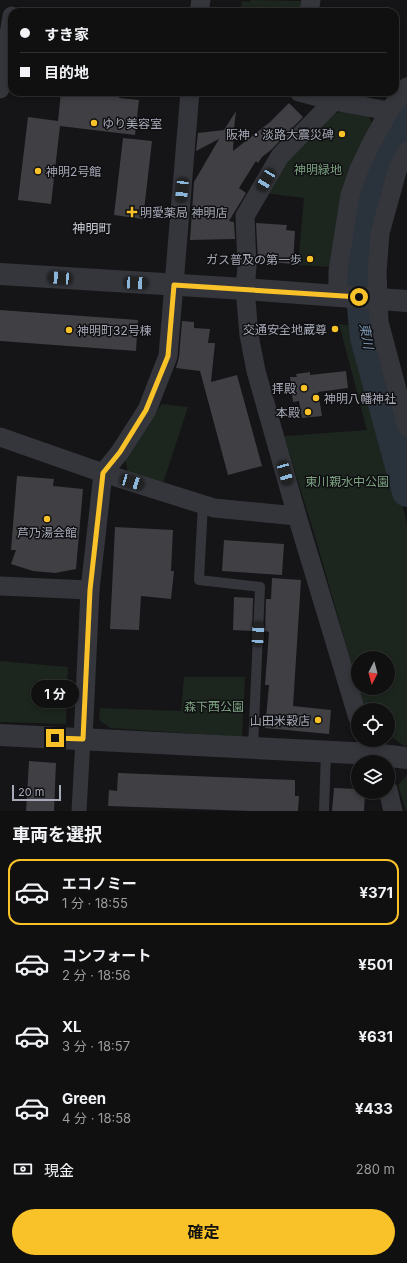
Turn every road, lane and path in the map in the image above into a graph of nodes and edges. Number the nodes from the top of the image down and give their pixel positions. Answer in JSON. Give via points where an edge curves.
{"nodes":[{"id":1,"x":8,"y":37,"type":"edge"},
{"id":2,"x":6,"y":47,"type":"edge"},
{"id":3,"x":407,"y":86,"type":"edge"},
{"id":4,"x":0,"y":89,"type":"edge"},
{"id":5,"x":190,"y":96,"type":"edge"},
{"id":6,"x":315,"y":96,"type":"edge"},
{"id":7,"x":334,"y":101,"type":"junction"},
{"id":8,"x":389,"y":111,"type":"junction"},
{"id":9,"x":407,"y":151,"type":"edge"},
{"id":10,"x":0,"y":274,"type":"edge"},
{"id":11,"x":174,"y":285,"type":"junction"},
{"id":12,"x":245,"y":289,"type":"junction"},
{"id":13,"x":342,"y":296,"type":"junction"},
{"id":14,"x":375,"y":298,"type":"junction"},
{"id":15,"x":407,"y":300,"type":"edge"},
{"id":16,"x":407,"y":427,"type":"edge"},
{"id":17,"x":0,"y":437,"type":"edge"},
{"id":18,"x":103,"y":473,"type":"junction"},
{"id":19,"x":203,"y":504,"type":"junction"},
{"id":20,"x":297,"y":516,"type":"junction"},
{"id":21,"x":0,"y":586,"type":"edge"},
{"id":22,"x":90,"y":590,"type":"junction"},
{"id":23,"x":353,"y":703,"type":"edge"},
{"id":24,"x":0,"y":735,"type":"edge"},
{"id":25,"x":83,"y":739,"type":"junction"},
{"id":26,"x":253,"y":748,"type":"junction"},
{"id":27,"x":326,"y":752,"type":"junction"},
{"id":28,"x":372,"y":752,"type":"edge"},
{"id":29,"x":407,"y":758,"type":"edge"},
{"id":30,"x":390,"y":799,"type":"edge"},
{"id":31,"x":80,"y":811,"type":"edge"},
{"id":32,"x":324,"y":811,"type":"edge"},
{"id":33,"x":393,"y":811,"type":"edge"}],
"edges":[{"from":1,"to":2,"type":"street"},
{"from":2,"to":4,"type":"street"},
{"from":3,"to":8,"type":"street"},
{"from":5,"to":11,"type":"street"},
{"from":6,"to":7,"type":"street"},
{"from":7,"to":8,"type":"street"},
{"from":7,"to":12,"type":"street","via":[[280,156],[245,216]]},
{"from":8,"to":13,"type":"street","via":[[359,169],[350,195],[338,271]]},
{"from":9,"to":14,"type":"street","via":[[398,168],[380,233]]},
{"from":10,"to":11,"type":"street"},
{"from":11,"to":12,"type":"street"},
{"from":11,"to":18,"type":"street","via":[[168,356],[146,410],[120,452]]},
{"from":12,"to":13,"type":"street"},
{"from":12,"to":20,"type":"street","via":[[249,335],[256,371]]},
{"from":13,"to":14,"type":"street"},
{"from":14,"to":15,"type":"street"},
{"from":14,"to":16,"type":"street"},
{"from":17,"to":18,"type":"street"},
{"from":18,"to":19,"type":"street"},
{"from":18,"to":22,"type":"street"},
{"from":19,"to":20,"type":"street","via":[[214,508]]},
{"from":19,"to":26,"type":"lane","via":[[199,580],[260,587]]},
{"from":20,"to":23,"type":"street"},
{"from":21,"to":22,"type":"street"},
{"from":22,"to":25,"type":"street"},
{"from":24,"to":25,"type":"street"},
{"from":25,"to":26,"type":"street"},
{"from":25,"to":31,"type":"street"},
{"from":26,"to":27,"type":"street"},
{"from":27,"to":28,"type":"street"},
{"from":27,"to":32,"type":"lane"},
{"from":28,"to":29,"type":"street"},
{"from":30,"to":33,"type":"street"}]}
